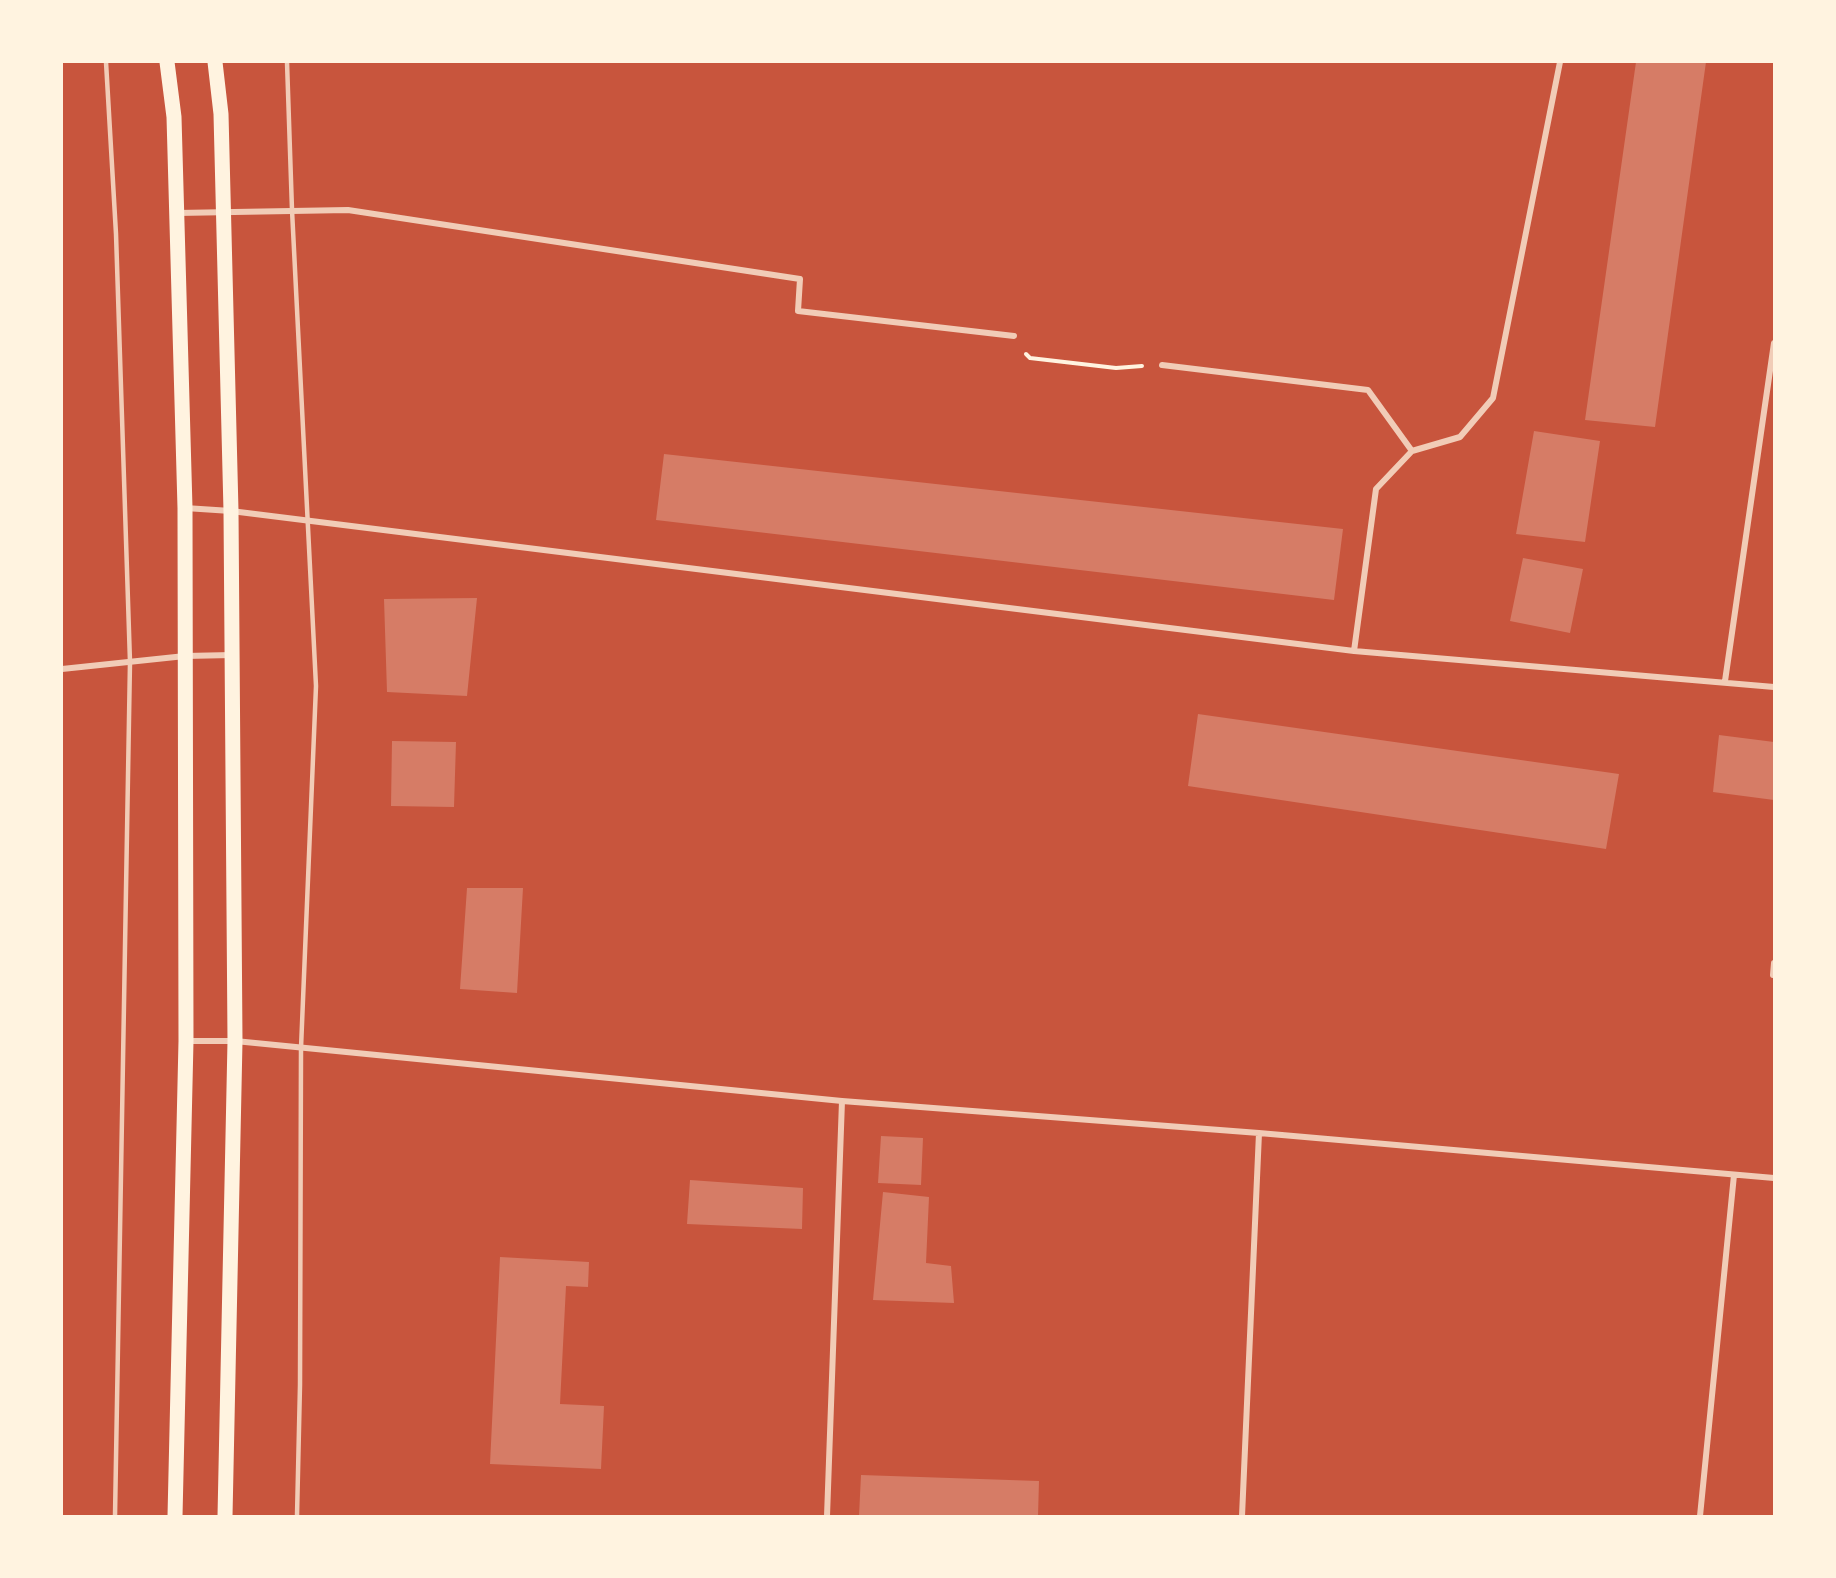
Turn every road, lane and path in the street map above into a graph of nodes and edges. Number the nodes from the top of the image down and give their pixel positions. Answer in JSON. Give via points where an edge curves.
{"nodes":[{"id":1,"x":106,"y":62,"type":"edge"},
{"id":2,"x":167,"y":62,"type":"edge"},
{"id":3,"x":215,"y":62,"type":"edge"},
{"id":4,"x":287,"y":62,"type":"edge"},
{"id":5,"x":1560,"y":62,"type":"edge"},
{"id":6,"x":292,"y":210,"type":"junction"},
{"id":7,"x":224,"y":211,"type":"junction"},
{"id":8,"x":177,"y":213,"type":"junction"},
{"id":9,"x":1014,"y":336,"type":"joint"},
{"id":10,"x":1774,"y":343,"type":"edge"},
{"id":11,"x":1162,"y":365,"type":"joint"},
{"id":12,"x":1412,"y":451,"type":"junction"},
{"id":13,"x":185,"y":508,"type":"junction"},
{"id":14,"x":231,"y":510,"type":"junction"},
{"id":15,"x":309,"y":520,"type":"junction"},
{"id":16,"x":1354,"y":651,"type":"junction"},
{"id":17,"x":232,"y":655,"type":"junction"},
{"id":18,"x":185,"y":656,"type":"junction"},
{"id":19,"x":130,"y":662,"type":"junction"},
{"id":20,"x":62,"y":669,"type":"edge"},
{"id":21,"x":1725,"y":681,"type":"junction"},
{"id":22,"x":1774,"y":687,"type":"edge"},
{"id":23,"x":1774,"y":963,"type":"edge"},
{"id":24,"x":1773,"y":975,"type":"dead end"},
{"id":25,"x":186,"y":1041,"type":"junction"},
{"id":26,"x":235,"y":1041,"type":"junction"},
{"id":27,"x":302,"y":1048,"type":"junction"},
{"id":28,"x":842,"y":1101,"type":"junction"},
{"id":29,"x":1259,"y":1133,"type":"junction"},
{"id":30,"x":1734,"y":1175,"type":"junction"},
{"id":31,"x":1774,"y":1178,"type":"edge"},
{"id":32,"x":115,"y":1516,"type":"edge"},
{"id":33,"x":175,"y":1516,"type":"edge"},
{"id":34,"x":225,"y":1516,"type":"edge"},
{"id":35,"x":297,"y":1516,"type":"edge"},
{"id":36,"x":827,"y":1516,"type":"edge"},
{"id":37,"x":1242,"y":1516,"type":"edge"},
{"id":38,"x":1700,"y":1516,"type":"edge"}],
"edges":[{"from":1,"to":19,"type":"lane","via":[[116,234]]},
{"from":2,"to":8,"type":"main road","via":[[174,117]]},
{"from":3,"to":7,"type":"main road"},
{"from":4,"to":6,"type":"lane"},
{"from":5,"to":12,"type":"street","via":[[1492,398],[1460,437]]},
{"from":6,"to":7,"type":"street"},
{"from":6,"to":9,"type":"street","via":[[348,210],[800,279],[798,312]]},
{"from":6,"to":15,"type":"lane"},
{"from":7,"to":8,"type":"street"},
{"from":7,"to":14,"type":"main road"},
{"from":8,"to":13,"type":"main road"},
{"from":9,"to":11,"type":"path","via":[[1030,358],[1116,368]]},
{"from":10,"to":21,"type":"street"},
{"from":11,"to":12,"type":"street","via":[[1368,390]]},
{"from":12,"to":16,"type":"street","via":[[1376,489]]},
{"from":13,"to":14,"type":"street"},
{"from":13,"to":18,"type":"main road"},
{"from":14,"to":15,"type":"street"},
{"from":14,"to":17,"type":"main road"},
{"from":15,"to":16,"type":"street"},
{"from":15,"to":27,"type":"lane","via":[[316,686]]},
{"from":16,"to":21,"type":"street"},
{"from":17,"to":18,"type":"street"},
{"from":17,"to":26,"type":"main road"},
{"from":18,"to":19,"type":"street"},
{"from":18,"to":25,"type":"main road"},
{"from":19,"to":20,"type":"street"},
{"from":19,"to":32,"type":"lane"},
{"from":21,"to":22,"type":"street"},
{"from":23,"to":24,"type":"street"},
{"from":25,"to":26,"type":"street"},
{"from":25,"to":33,"type":"main road"},
{"from":26,"to":27,"type":"street"},
{"from":26,"to":34,"type":"main road"},
{"from":27,"to":28,"type":"street"},
{"from":27,"to":35,"type":"lane"},
{"from":28,"to":29,"type":"street"},
{"from":28,"to":36,"type":"street"},
{"from":29,"to":30,"type":"street"},
{"from":29,"to":37,"type":"street"},
{"from":30,"to":31,"type":"street"},
{"from":30,"to":38,"type":"street"}]}
